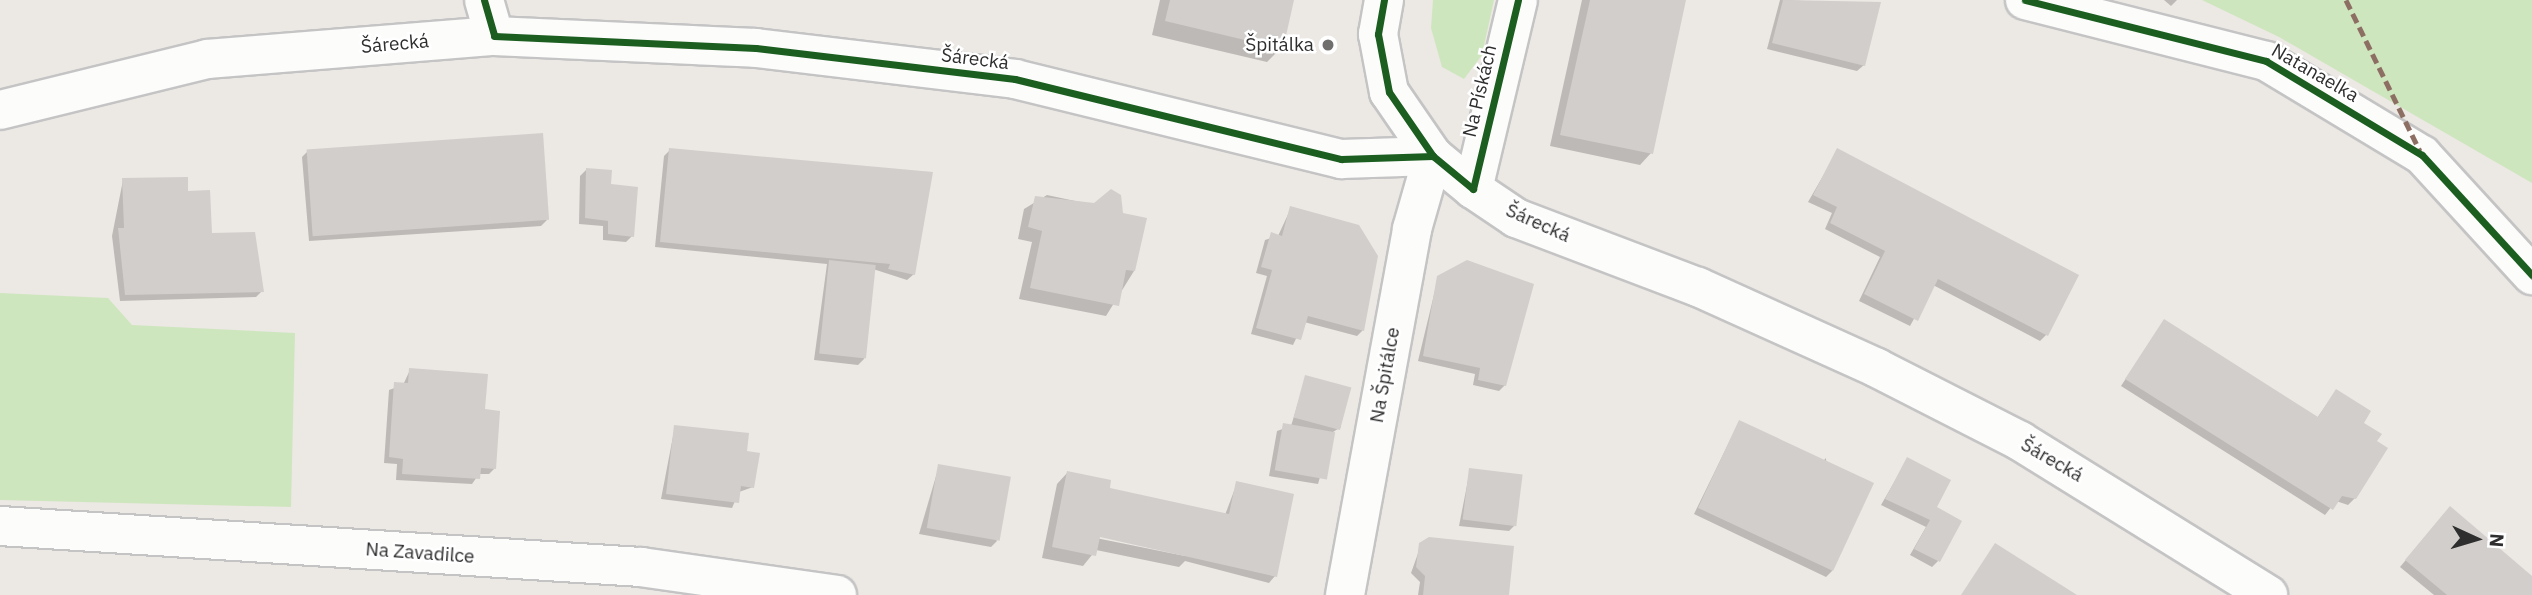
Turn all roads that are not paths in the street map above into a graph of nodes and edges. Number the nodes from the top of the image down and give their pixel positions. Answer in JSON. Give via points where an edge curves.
{"nodes":[{"id":1,"x":1384,"y":0,"type":"edge"},
{"id":2,"x":1518,"y":0,"type":"edge"},
{"id":3,"x":2025,"y":0,"type":"edge"},
{"id":4,"x":489,"y":18,"type":"edge"},
{"id":5,"x":0,"y":110,"type":"edge"},
{"id":6,"x":1433,"y":156,"type":"junction"},
{"id":7,"x":1473,"y":189,"type":"junction"},
{"id":8,"x":2532,"y":275,"type":"edge"},
{"id":9,"x":0,"y":526,"type":"edge"},
{"id":10,"x":837,"y":595,"type":"edge"},
{"id":11,"x":1345,"y":595,"type":"edge"},
{"id":12,"x":2268,"y":595,"type":"edge"}],
"edges":[{"from":1,"to":6,"type":"street","via":[[1378,34],[1389,92]]},
{"from":2,"to":7,"type":"street","name":"Na Pískách"},
{"from":3,"to":8,"type":"street","name":"Natanaelka","via":[[2164,31],[2266,61],[2422,155]]},
{"from":4,"to":5,"type":"street","name":"Šárecká","via":[[207,59]]},
{"from":4,"to":6,"type":"street","name":"Šárecká","via":[[1002,78],[1341,159]]},
{"from":6,"to":7,"type":"street","name":"Šárecká"},
{"from":6,"to":11,"type":"street","name":"Na Špitálce","via":[[1412,229]]},
{"from":7,"to":12,"type":"street","name":"Šárecká","via":[[1517,218],[1698,287],[1877,368],[2043,454]]},
{"from":9,"to":10,"type":"street","name":"Na Zavadilce","via":[[640,567]]}]}
